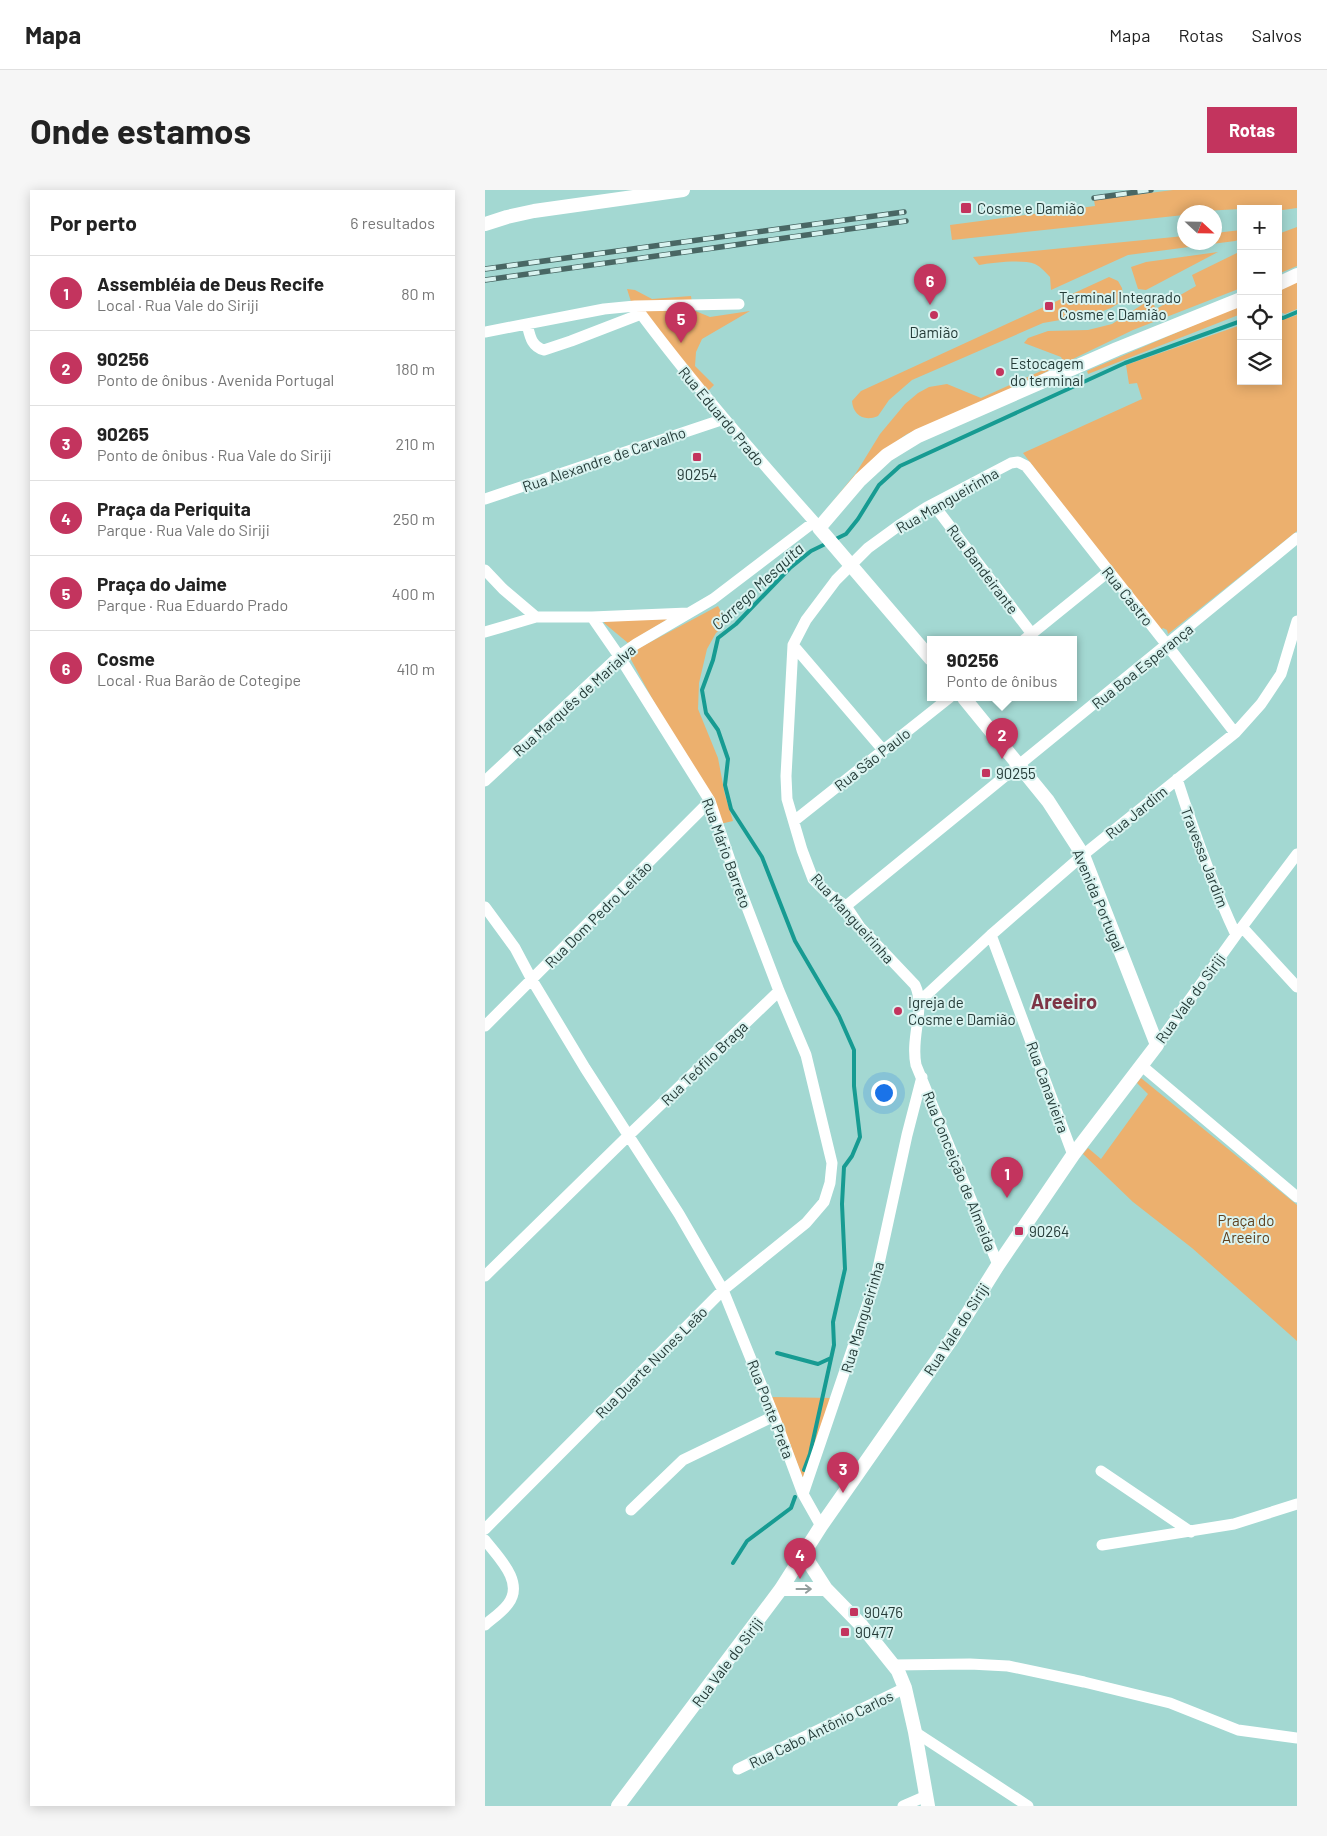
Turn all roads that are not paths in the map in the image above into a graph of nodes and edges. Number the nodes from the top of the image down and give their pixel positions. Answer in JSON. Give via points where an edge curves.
{"nodes":[{"id":1,"x":683,"y":190,"type":"edge"},
{"id":2,"x":485,"y":224,"type":"edge"},
{"id":3,"x":1297,"y":275,"type":"edge"},
{"id":4,"x":1282,"y":282,"type":"edge"},
{"id":5,"x":1237,"y":301,"type":"edge"},
{"id":6,"x":739,"y":304,"type":"dead end"},
{"id":7,"x":638,"y":310,"type":"junction"},
{"id":8,"x":527,"y":324,"type":"junction"},
{"id":9,"x":485,"y":332,"type":"edge"},
{"id":10,"x":724,"y":419,"type":"junction"},
{"id":11,"x":1018,"y":462,"type":"joint"},
{"id":12,"x":485,"y":499,"type":"edge"},
{"id":13,"x":933,"y":504,"type":"junction"},
{"id":14,"x":817,"y":525,"type":"junction"},
{"id":15,"x":1297,"y":538,"type":"edge"},
{"id":16,"x":850,"y":565,"type":"junction"},
{"id":17,"x":485,"y":570,"type":"edge"},
{"id":18,"x":1108,"y":572,"type":"junction"},
{"id":19,"x":690,"y":613,"type":"junction"},
{"id":20,"x":536,"y":617,"type":"junction"},
{"id":21,"x":592,"y":617,"type":"junction"},
{"id":22,"x":1297,"y":621,"type":"edge"},
{"id":23,"x":485,"y":632,"type":"edge"},
{"id":24,"x":1027,"y":636,"type":"edge"},
{"id":25,"x":1029,"y":636,"type":"edge"},
{"id":26,"x":793,"y":645,"type":"junction"},
{"id":27,"x":1167,"y":645,"type":"junction"},
{"id":28,"x":927,"y":654,"type":"edge"},
{"id":29,"x":619,"y":656,"type":"junction"},
{"id":30,"x":945,"y":701,"type":"edge"},
{"id":31,"x":967,"y":701,"type":"edge"},
{"id":32,"x":1235,"y":733,"type":"junction"},
{"id":33,"x":883,"y":750,"type":"junction"},
{"id":34,"x":1020,"y":765,"type":"junction"},
{"id":35,"x":1177,"y":779,"type":"junction"},
{"id":36,"x":485,"y":781,"type":"edge"},
{"id":37,"x":710,"y":801,"type":"junction"},
{"id":38,"x":794,"y":821,"type":"junction"},
{"id":39,"x":1297,"y":854,"type":"edge"},
{"id":40,"x":1083,"y":855,"type":"junction"},
{"id":41,"x":846,"y":906,"type":"junction"},
{"id":42,"x":485,"y":907,"type":"edge"},
{"id":43,"x":1239,"y":931,"type":"junction"},
{"id":44,"x":991,"y":935,"type":"junction"},
{"id":45,"x":532,"y":980,"type":"junction"},
{"id":46,"x":1297,"y":988,"type":"edge"},
{"id":47,"x":779,"y":990,"type":"junction"},
{"id":48,"x":920,"y":1001,"type":"junction"},
{"id":49,"x":485,"y":1026,"type":"edge"},
{"id":50,"x":1157,"y":1045,"type":"junction"},
{"id":51,"x":1142,"y":1066,"type":"junction"},
{"id":52,"x":922,"y":1077,"type":"junction"},
{"id":53,"x":629,"y":1135,"type":"junction"},
{"id":54,"x":1073,"y":1156,"type":"junction"},
{"id":55,"x":1297,"y":1197,"type":"edge"},
{"id":56,"x":824,"y":1202,"type":"joint"},
{"id":57,"x":998,"y":1265,"type":"junction"},
{"id":58,"x":485,"y":1276,"type":"edge"},
{"id":59,"x":723,"y":1290,"type":"junction"},
{"id":60,"x":775,"y":1416,"type":"junction"},
{"id":61,"x":1101,"y":1471,"type":"dead end"},
{"id":62,"x":803,"y":1494,"type":"junction"},
{"id":63,"x":1297,"y":1504,"type":"edge"},
{"id":64,"x":631,"y":1510,"type":"dead end"},
{"id":65,"x":821,"y":1526,"type":"junction"},
{"id":66,"x":485,"y":1529,"type":"edge"},
{"id":67,"x":1191,"y":1532,"type":"junction"},
{"id":68,"x":485,"y":1540,"type":"edge"},
{"id":69,"x":1101,"y":1545,"type":"dead end"},
{"id":70,"x":803,"y":1553,"type":"junction"},
{"id":71,"x":781,"y":1589,"type":"junction"},
{"id":72,"x":826,"y":1589,"type":"junction"},
{"id":73,"x":485,"y":1625,"type":"edge"},
{"id":74,"x":893,"y":1665,"type":"junction"},
{"id":75,"x":905,"y":1688,"type":"junction"},
{"id":76,"x":915,"y":1732,"type":"junction"},
{"id":77,"x":1297,"y":1738,"type":"edge"},
{"id":78,"x":738,"y":1769,"type":"dead end"},
{"id":79,"x":927,"y":1801,"type":"edge"},
{"id":80,"x":618,"y":1806,"type":"edge"},
{"id":81,"x":903,"y":1806,"type":"edge"},
{"id":82,"x":1028,"y":1806,"type":"edge"}],
"edges":[{"from":1,"to":2,"type":"street","via":[[534,211]]},
{"from":3,"to":4,"type":"street"},
{"from":5,"to":14,"type":"street","via":[[918,436],[887,455]]},
{"from":6,"to":7,"type":"street"},
{"from":7,"to":8,"type":"street","via":[[604,309]]},
{"from":7,"to":8,"type":"street","via":[[544,350],[534,344]]},
{"from":7,"to":10,"type":"street","name":"Rua Eduardo Prado"},
{"from":8,"to":9,"type":"street"},
{"from":10,"to":12,"type":"street","name":"Rua Alexandre de Carvalho"},
{"from":10,"to":14,"type":"street","name":"Rua Eduardo Prado"},
{"from":11,"to":13,"type":"street","name":"Rua Mangueirinha"},
{"from":11,"to":18,"type":"street","name":"Rua Castro","via":[[1026,466]]},
{"from":13,"to":16,"type":"street","name":"Rua Mangueirinha","via":[[868,548]]},
{"from":13,"to":24,"type":"street","name":"Rua Bandeirante"},
{"from":14,"to":16,"type":"street"},
{"from":14,"to":19,"type":"street","name":"Rua Marquês de Marialva"},
{"from":15,"to":27,"type":"street","name":"Rua Boa Esperança"},
{"from":16,"to":26,"type":"street","name":"Rua Mangueirinha","via":[[807,620]]},
{"from":16,"to":28,"type":"street"},
{"from":17,"to":20,"type":"street"},
{"from":18,"to":25,"type":"street"},
{"from":18,"to":27,"type":"street","name":"Rua Castro"},
{"from":19,"to":21,"type":"street"},
{"from":19,"to":29,"type":"street","name":"Rua Marquês de Marialva"},
{"from":20,"to":21,"type":"street"},
{"from":20,"to":23,"type":"street"},
{"from":21,"to":29,"type":"street","name":"Rua Mário Barreto"},
{"from":22,"to":32,"type":"street","name":"Rua Jardim","via":[[1281,674],[1261,704]]},
{"from":26,"to":33,"type":"street"},
{"from":26,"to":38,"type":"street","name":"Rua Mangueirinha","via":[[786,776],[787,799]]},
{"from":27,"to":32,"type":"street","name":"Rua Castro"},
{"from":27,"to":34,"type":"street","name":"Rua Boa Esperança"},
{"from":29,"to":36,"type":"street","name":"Rua Marquês de Marialva"},
{"from":29,"to":37,"type":"street","name":"Rua Mário Barreto"},
{"from":30,"to":33,"type":"street","name":"Rua São Paulo"},
{"from":31,"to":34,"type":"street","name":"Avenida Portugal"},
{"from":32,"to":35,"type":"street","name":"Rua Jardim"},
{"from":33,"to":38,"type":"street","name":"Rua São Paulo"},
{"from":34,"to":40,"type":"street","name":"Avenida Portugal"},
{"from":34,"to":41,"type":"street","name":"Rua Boa Esperança"},
{"from":35,"to":40,"type":"street","name":"Rua Jardim"},
{"from":35,"to":43,"type":"street","name":"Travessa Jardim","via":[[1217,896]]},
{"from":37,"to":45,"type":"street","name":"Rua Dom Pedro Leitão"},
{"from":37,"to":47,"type":"street","name":"Rua Mário Barreto"},
{"from":38,"to":41,"type":"street","name":"Rua Mangueirinha","via":[[813,879]]},
{"from":39,"to":43,"type":"street","name":"Rua Vale do Siriji"},
{"from":40,"to":44,"type":"street","name":"Rua Jardim"},
{"from":40,"to":50,"type":"street","name":"Avenida Portugal"},
{"from":41,"to":48,"type":"street","name":"Rua Mangueirinha","via":[[860,927],[915,985]]},
{"from":42,"to":45,"type":"street","via":[[515,948]]},
{"from":43,"to":46,"type":"street","name":"Travessa Jardim"},
{"from":43,"to":50,"type":"street","name":"Rua Vale do Siriji"},
{"from":44,"to":48,"type":"street","name":"Rua Jardim"},
{"from":44,"to":54,"type":"street","name":"Rua Canavieira"},
{"from":45,"to":49,"type":"street","name":"Rua Dom Pedro Leitão"},
{"from":45,"to":53,"type":"street"},
{"from":47,"to":53,"type":"street","name":"Rua Teófilo Braga"},
{"from":47,"to":56,"type":"street","name":"Rua Mário Barreto","via":[[806,1055],[827,1138],[832,1163]]},
{"from":48,"to":52,"type":"street","via":[[914,1056]]},
{"from":50,"to":51,"type":"street","name":"Rua Vale do Siriji"},
{"from":51,"to":54,"type":"street","name":"Rua Vale do Siriji"},
{"from":51,"to":55,"type":"street"},
{"from":52,"to":57,"type":"street","name":"Rua Conceição de Almeida"},
{"from":52,"to":62,"type":"street","name":"Rua Mangueirinha","via":[[875,1282]]},
{"from":53,"to":58,"type":"street","name":"Rua Teófilo Braga"},
{"from":53,"to":59,"type":"street"},
{"from":54,"to":57,"type":"street","name":"Rua Vale do Siriji"},
{"from":56,"to":59,"type":"street","name":"Rua Duarte Nunes Leão","via":[[806,1222]]},
{"from":57,"to":65,"type":"street","name":"Rua Vale do Siriji","via":[[951,1340]]},
{"from":59,"to":60,"type":"street","name":"Rua Ponte Preta"},
{"from":59,"to":66,"type":"street","name":"Rua Duarte Nunes Leão"},
{"from":60,"to":62,"type":"street","name":"Rua Ponte Preta"},
{"from":60,"to":64,"type":"street","via":[[683,1460]]},
{"from":61,"to":67,"type":"street"},
{"from":62,"to":65,"type":"street","name":"Rua Ponte Preta"},
{"from":63,"to":67,"type":"street","via":[[1234,1524]]},
{"from":65,"to":70,"type":"street","name":"Rua Vale do Siriji"},
{"from":67,"to":69,"type":"street"},
{"from":68,"to":73,"type":"street","via":[[514,1584],[507,1606]]},
{"from":70,"to":71,"type":"street","name":"Rua Vale do Siriji"},
{"from":70,"to":72,"type":"street"},
{"from":71,"to":72,"type":"street","one_way":true},
{"from":71,"to":80,"type":"street","name":"Rua Vale do Siriji"},
{"from":72,"to":74,"type":"street","via":[[862,1626]]},
{"from":74,"to":75,"type":"street"},
{"from":74,"to":77,"type":"street","via":[[1008,1666],[1171,1703],[1238,1730]]},
{"from":75,"to":76,"type":"street"},
{"from":75,"to":78,"type":"street","name":"Rua Cabo Antônio Carlos"},
{"from":76,"to":79,"type":"street"},
{"from":76,"to":82,"type":"street"},
{"from":79,"to":81,"type":"street"}]}
